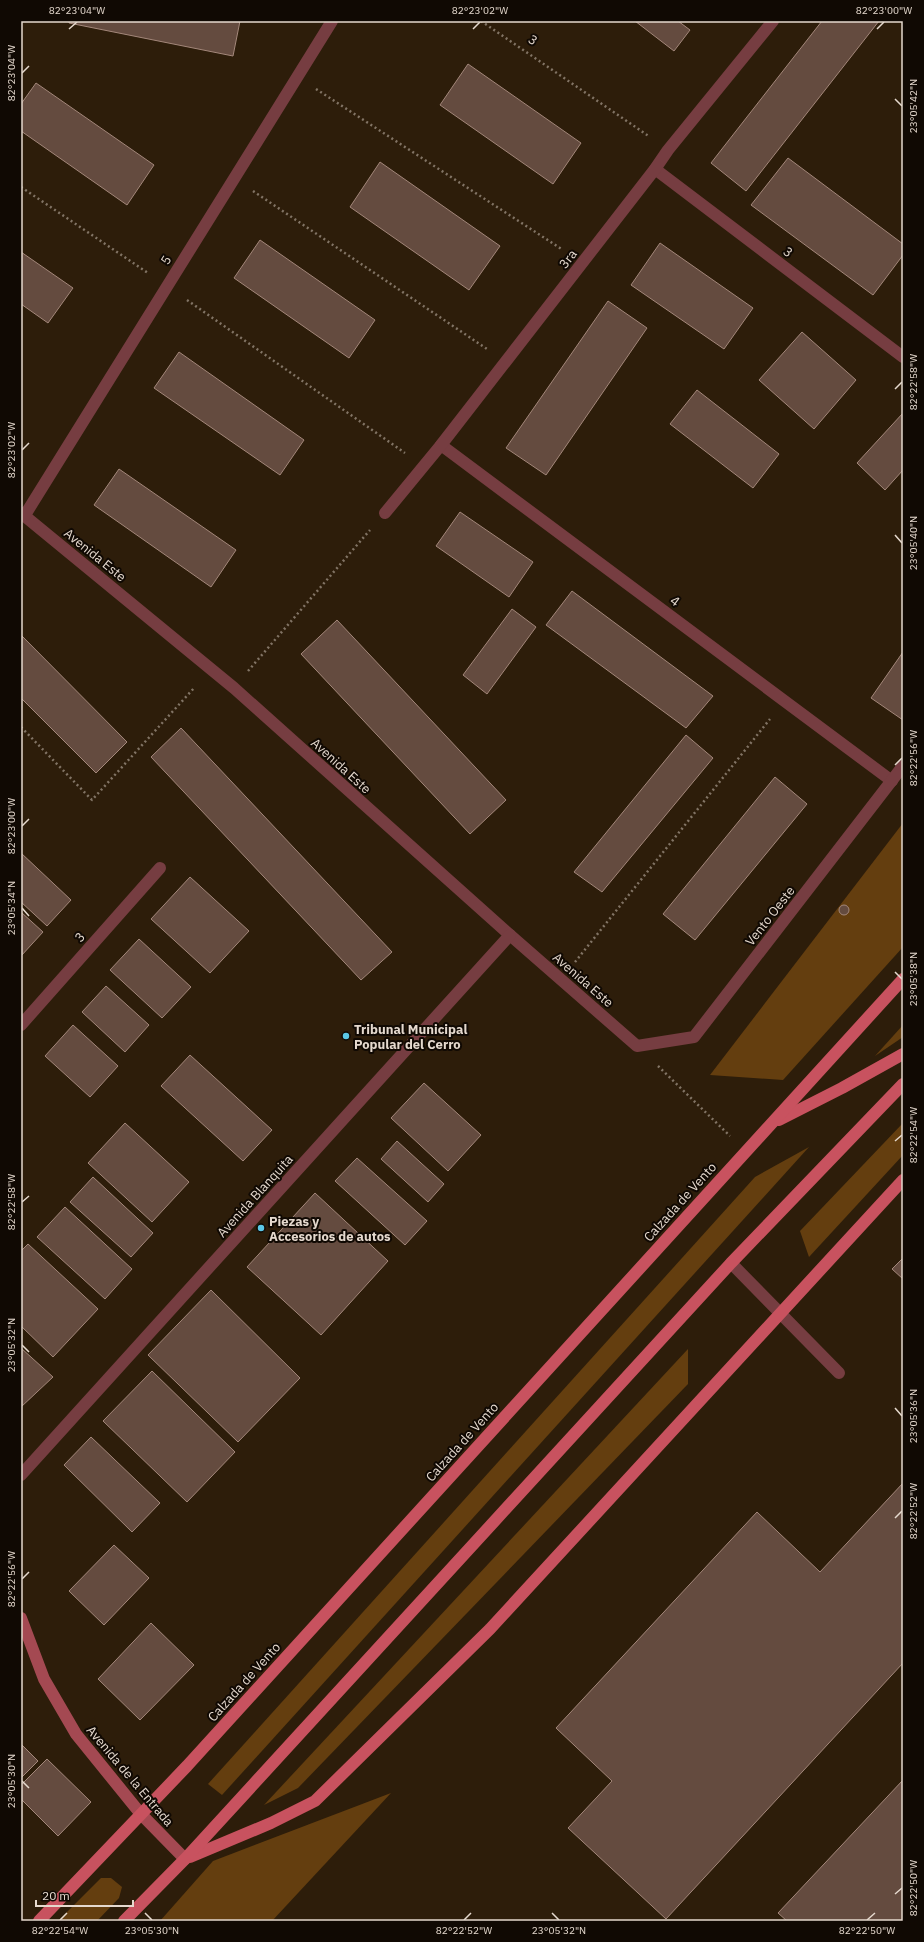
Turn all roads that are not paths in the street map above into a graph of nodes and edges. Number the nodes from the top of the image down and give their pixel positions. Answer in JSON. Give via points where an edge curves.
{"nodes":[{"id":1,"x":332,"y":21,"type":"edge"},
{"id":2,"x":773,"y":21,"type":"edge"},
{"id":3,"x":655,"y":169,"type":"junction"},
{"id":4,"x":903,"y":357,"type":"edge"},
{"id":5,"x":441,"y":445,"type":"junction"},
{"id":6,"x":385,"y":513,"type":"road end"},
{"id":7,"x":23,"y":514,"type":"edge"},
{"id":8,"x":903,"y":766,"type":"edge"},
{"id":9,"x":892,"y":781,"type":"junction"},
{"id":10,"x":160,"y":868,"type":"dead end"},
{"id":11,"x":510,"y":935,"type":"junction"},
{"id":12,"x":903,"y":979,"type":"edge"},
{"id":13,"x":21,"y":1026,"type":"edge"},
{"id":14,"x":638,"y":1046,"type":"joint"},
{"id":15,"x":903,"y":1054,"type":"edge"},
{"id":16,"x":903,"y":1084,"type":"edge"},
{"id":17,"x":772,"y":1123,"type":"junction"},
{"id":18,"x":903,"y":1180,"type":"edge"},
{"id":19,"x":731,"y":1262,"type":"junction"},
{"id":20,"x":782,"y":1313,"type":"junction"},
{"id":21,"x":839,"y":1373,"type":"dead end"},
{"id":22,"x":21,"y":1475,"type":"edge"},
{"id":23,"x":21,"y":1618,"type":"edge"},
{"id":24,"x":140,"y":1813,"type":"junction"},
{"id":25,"x":185,"y":1860,"type":"junction"},
{"id":26,"x":39,"y":1921,"type":"edge"},
{"id":27,"x":124,"y":1921,"type":"edge"}],
"edges":[{"from":1,"to":7,"type":"street","name":"5"},
{"from":2,"to":3,"type":"street","name":"3ra"},
{"from":3,"to":4,"type":"street","name":"3"},
{"from":3,"to":5,"type":"street","name":"3ra"},
{"from":5,"to":6,"type":"street","name":"3ra"},
{"from":5,"to":9,"type":"street","name":"4"},
{"from":7,"to":11,"type":"street","name":"Avenida Este","via":[[234,688]]},
{"from":8,"to":9,"type":"street","name":"Vento Oeste"},
{"from":9,"to":14,"type":"street","name":"Vento Oeste","via":[[694,1037]]},
{"from":10,"to":13,"type":"street","name":"3"},
{"from":11,"to":14,"type":"street","name":"Avenida Este"},
{"from":11,"to":22,"type":"street","name":"Avenida Blanquita"},
{"from":12,"to":17,"type":"main road","name":"Calzada de Vento"},
{"from":15,"to":17,"type":"main road"},
{"from":16,"to":19,"type":"main road"},
{"from":17,"to":24,"type":"main road","name":"Calzada de Vento","via":[[187,1766]]},
{"from":18,"to":20,"type":"main road"},
{"from":19,"to":20,"type":"street"},
{"from":19,"to":25,"type":"main road"},
{"from":20,"to":21,"type":"street"},
{"from":20,"to":25,"type":"main road","via":[[490,1629],[315,1801]]},
{"from":23,"to":24,"type":"street","name":"Avenida de la Entrada","via":[[44,1679],[76,1734]]},
{"from":24,"to":25,"type":"street","name":"Avenida de la Entrada"},
{"from":24,"to":26,"type":"main road","name":"Calzada de Vento"},
{"from":25,"to":27,"type":"main road"}]}
